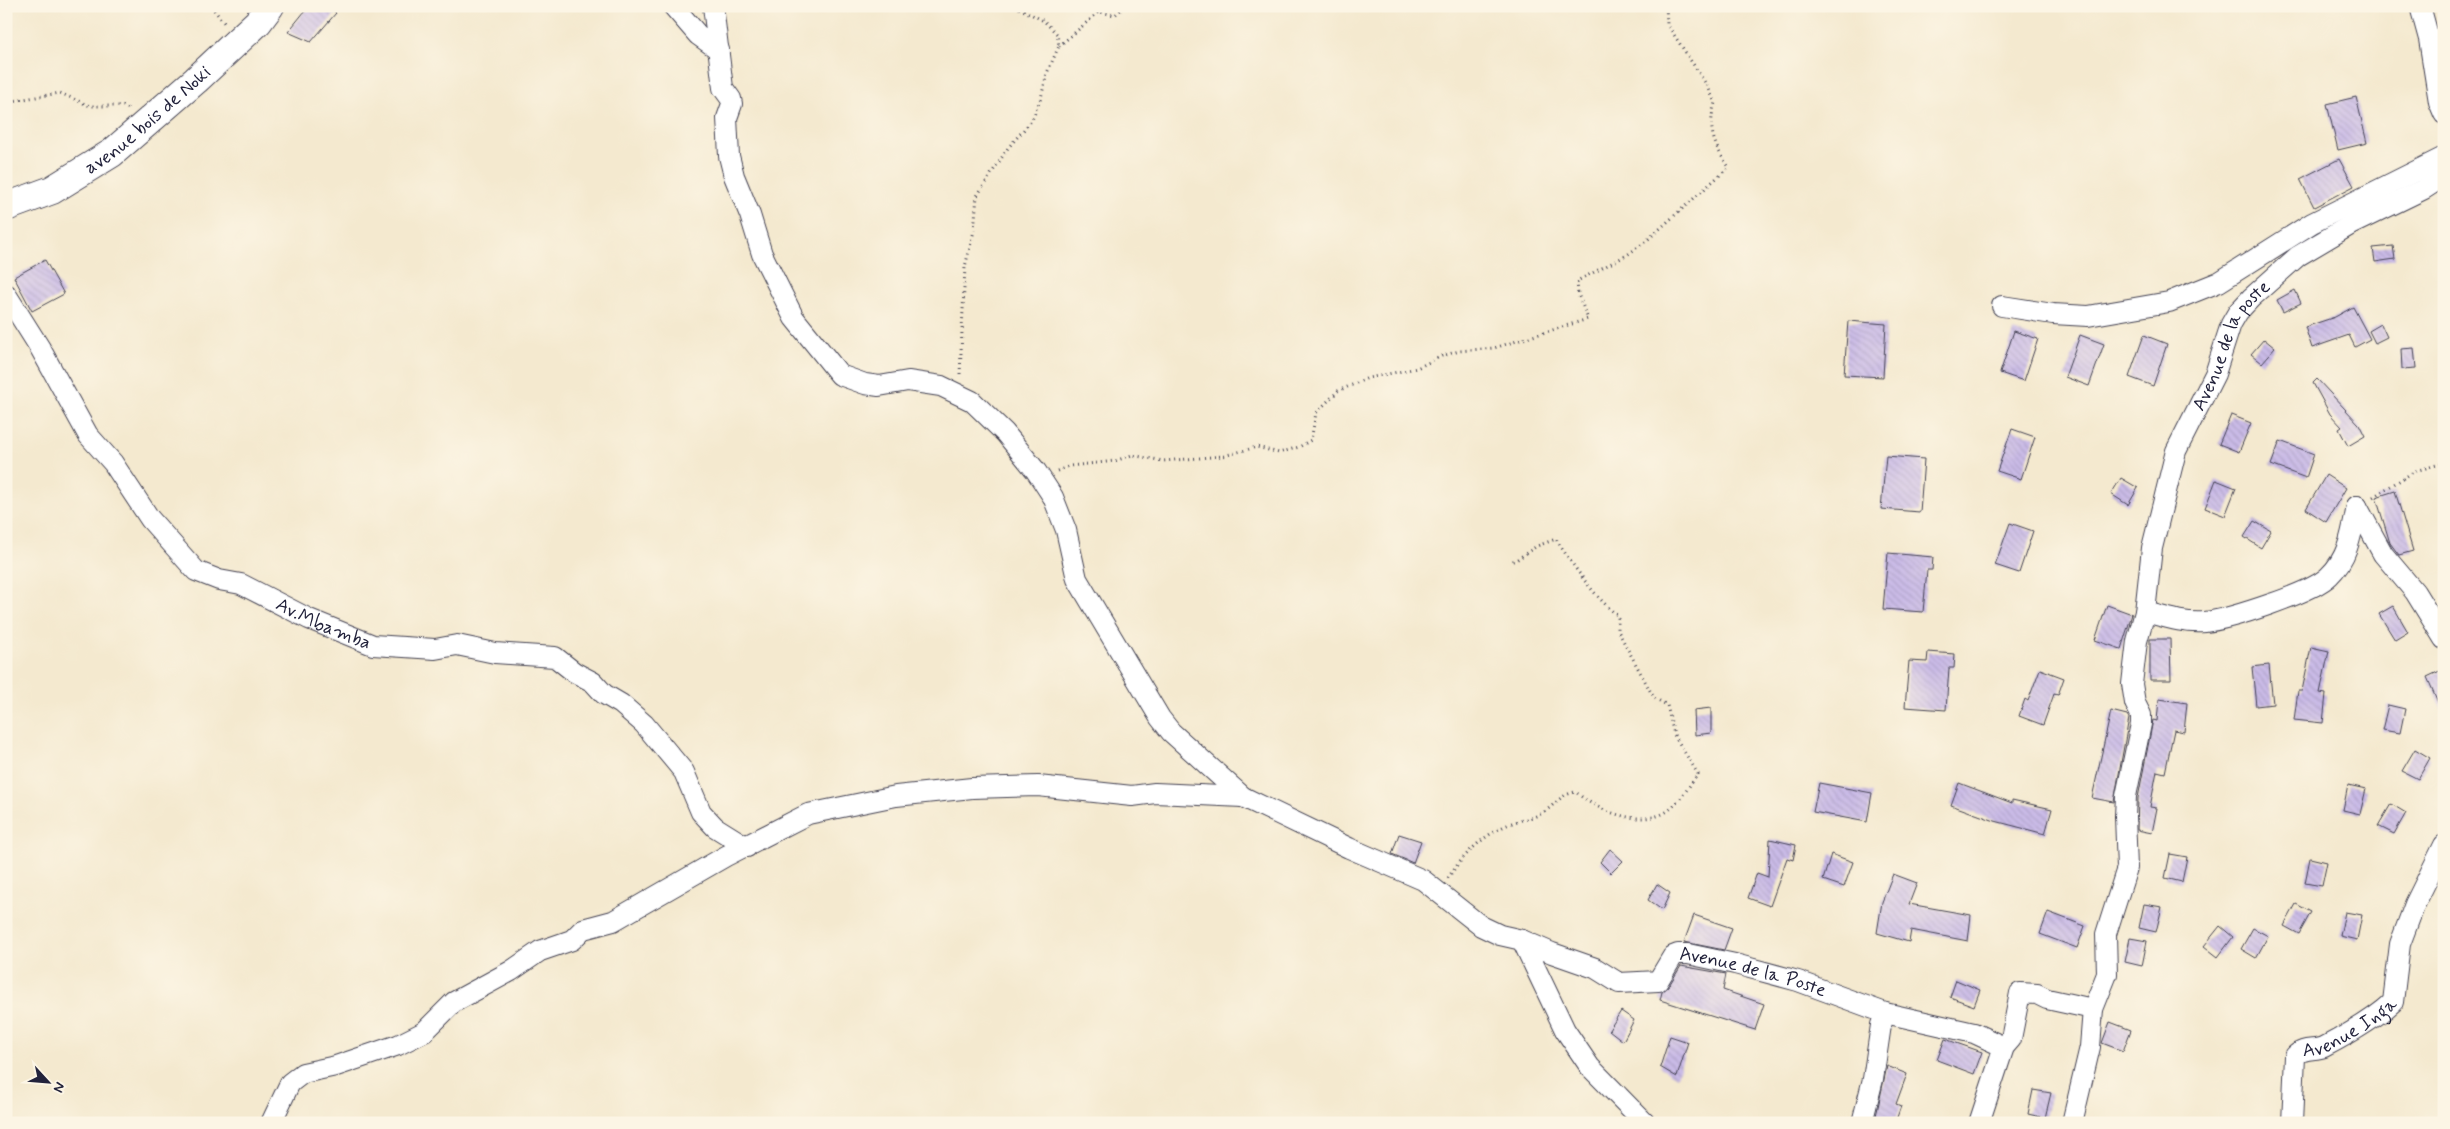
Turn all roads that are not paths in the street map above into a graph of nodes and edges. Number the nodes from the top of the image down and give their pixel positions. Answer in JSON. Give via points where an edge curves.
{"nodes":[{"id":1,"x":270,"y":6,"type":"edge"},
{"id":2,"x":673,"y":6,"type":"edge"},
{"id":3,"x":713,"y":6,"type":"edge"},
{"id":4,"x":2420,"y":6,"type":"edge"},
{"id":5,"x":719,"y":50,"type":"junction"},
{"id":6,"x":2444,"y":114,"type":"edge"},
{"id":7,"x":2444,"y":157,"type":"edge"},
{"id":8,"x":2444,"y":176,"type":"edge"},
{"id":9,"x":6,"y":207,"type":"edge"},
{"id":10,"x":6,"y":294,"type":"edge"},
{"id":11,"x":2002,"y":306,"type":"dead end"},
{"id":12,"x":2145,"y":612,"type":"junction"},
{"id":13,"x":2444,"y":639,"type":"edge"},
{"id":14,"x":1242,"y":797,"type":"junction"},
{"id":15,"x":2444,"y":845,"type":"edge"},
{"id":16,"x":747,"y":846,"type":"junction"},
{"id":17,"x":1522,"y":940,"type":"junction"},
{"id":18,"x":2093,"y":1009,"type":"junction"},
{"id":19,"x":1885,"y":1013,"type":"junction"},
{"id":20,"x":2004,"y":1046,"type":"junction"},
{"id":21,"x":271,"y":1123,"type":"edge"},
{"id":22,"x":1645,"y":1123,"type":"edge"},
{"id":23,"x":1862,"y":1123,"type":"edge"},
{"id":24,"x":1979,"y":1123,"type":"edge"},
{"id":25,"x":2072,"y":1123,"type":"edge"},
{"id":26,"x":2292,"y":1123,"type":"edge"}],
"edges":[{"from":1,"to":9,"type":"street","name":"avenue bois de Noki","via":[[258,22],[112,153],[52,190]]},
{"from":2,"to":5,"type":"street","via":[[698,35]]},
{"from":3,"to":5,"type":"street"},
{"from":4,"to":6,"type":"street","via":[[2429,38],[2438,102]]},
{"from":5,"to":14,"type":"street","via":[[724,88],[732,104],[727,118],[734,176],[762,254],[794,318],[840,375],[879,386],[908,381],[941,386],[968,400],[1005,433],[1053,498],[1083,592],[1160,718]]},
{"from":7,"to":11,"type":"street","name":"Avenue de la poste","via":[[2312,223],[2218,282],[2169,302],[2088,316]]},
{"from":8,"to":12,"type":"street","name":"Avenue de la poste","via":[[2298,256],[2238,312],[2215,374],[2176,450],[2152,548]]},
{"from":10,"to":16,"type":"street","name":"Av.Mbamba","via":[[45,356],[88,435],[113,463],[150,519],[196,571],[218,580],[241,584],[308,619],[374,645],[435,649],[457,646],[495,653],[555,657],[567,668],[593,682],[644,724],[684,772],[701,812],[715,827]]},
{"from":12,"to":13,"type":"street","via":[[2174,620],[2204,622],[2278,601],[2317,585],[2343,558],[2357,506],[2383,554],[2415,592]]},
{"from":12,"to":18,"type":"street","name":"Avenue de la poste","via":[[2137,641],[2132,684],[2135,703],[2142,714],[2126,796],[2127,868],[2106,934],[2105,983]]},
{"from":14,"to":16,"type":"street","via":[[1155,793],[1132,796],[1038,786],[972,788],[896,796],[808,814]]},
{"from":14,"to":17,"type":"street","via":[[1423,880],[1481,926]]},
{"from":15,"to":26,"type":"street","name":"Avenue Inga","via":[[2415,904],[2400,944],[2393,1002],[2321,1048],[2302,1051],[2295,1056]]},
{"from":16,"to":21,"type":"street","via":[[613,921],[583,929],[572,940],[540,950],[511,971],[454,1002],[424,1032],[398,1045],[336,1066],[303,1073],[290,1083]]},
{"from":17,"to":19,"type":"street","name":"Avenue de la Poste","via":[[1595,968],[1619,983],[1658,981],[1673,956],[1688,954],[1798,981]]},
{"from":17,"to":22,"type":"street","via":[[1570,1038],[1590,1067]]},
{"from":18,"to":20,"type":"street","via":[[2020,993],[2011,1039]]},
{"from":18,"to":25,"type":"street","via":[[2090,1047]]},
{"from":19,"to":20,"type":"street","via":[[1974,1033]]},
{"from":19,"to":23,"type":"street"},
{"from":20,"to":24,"type":"street"}]}
